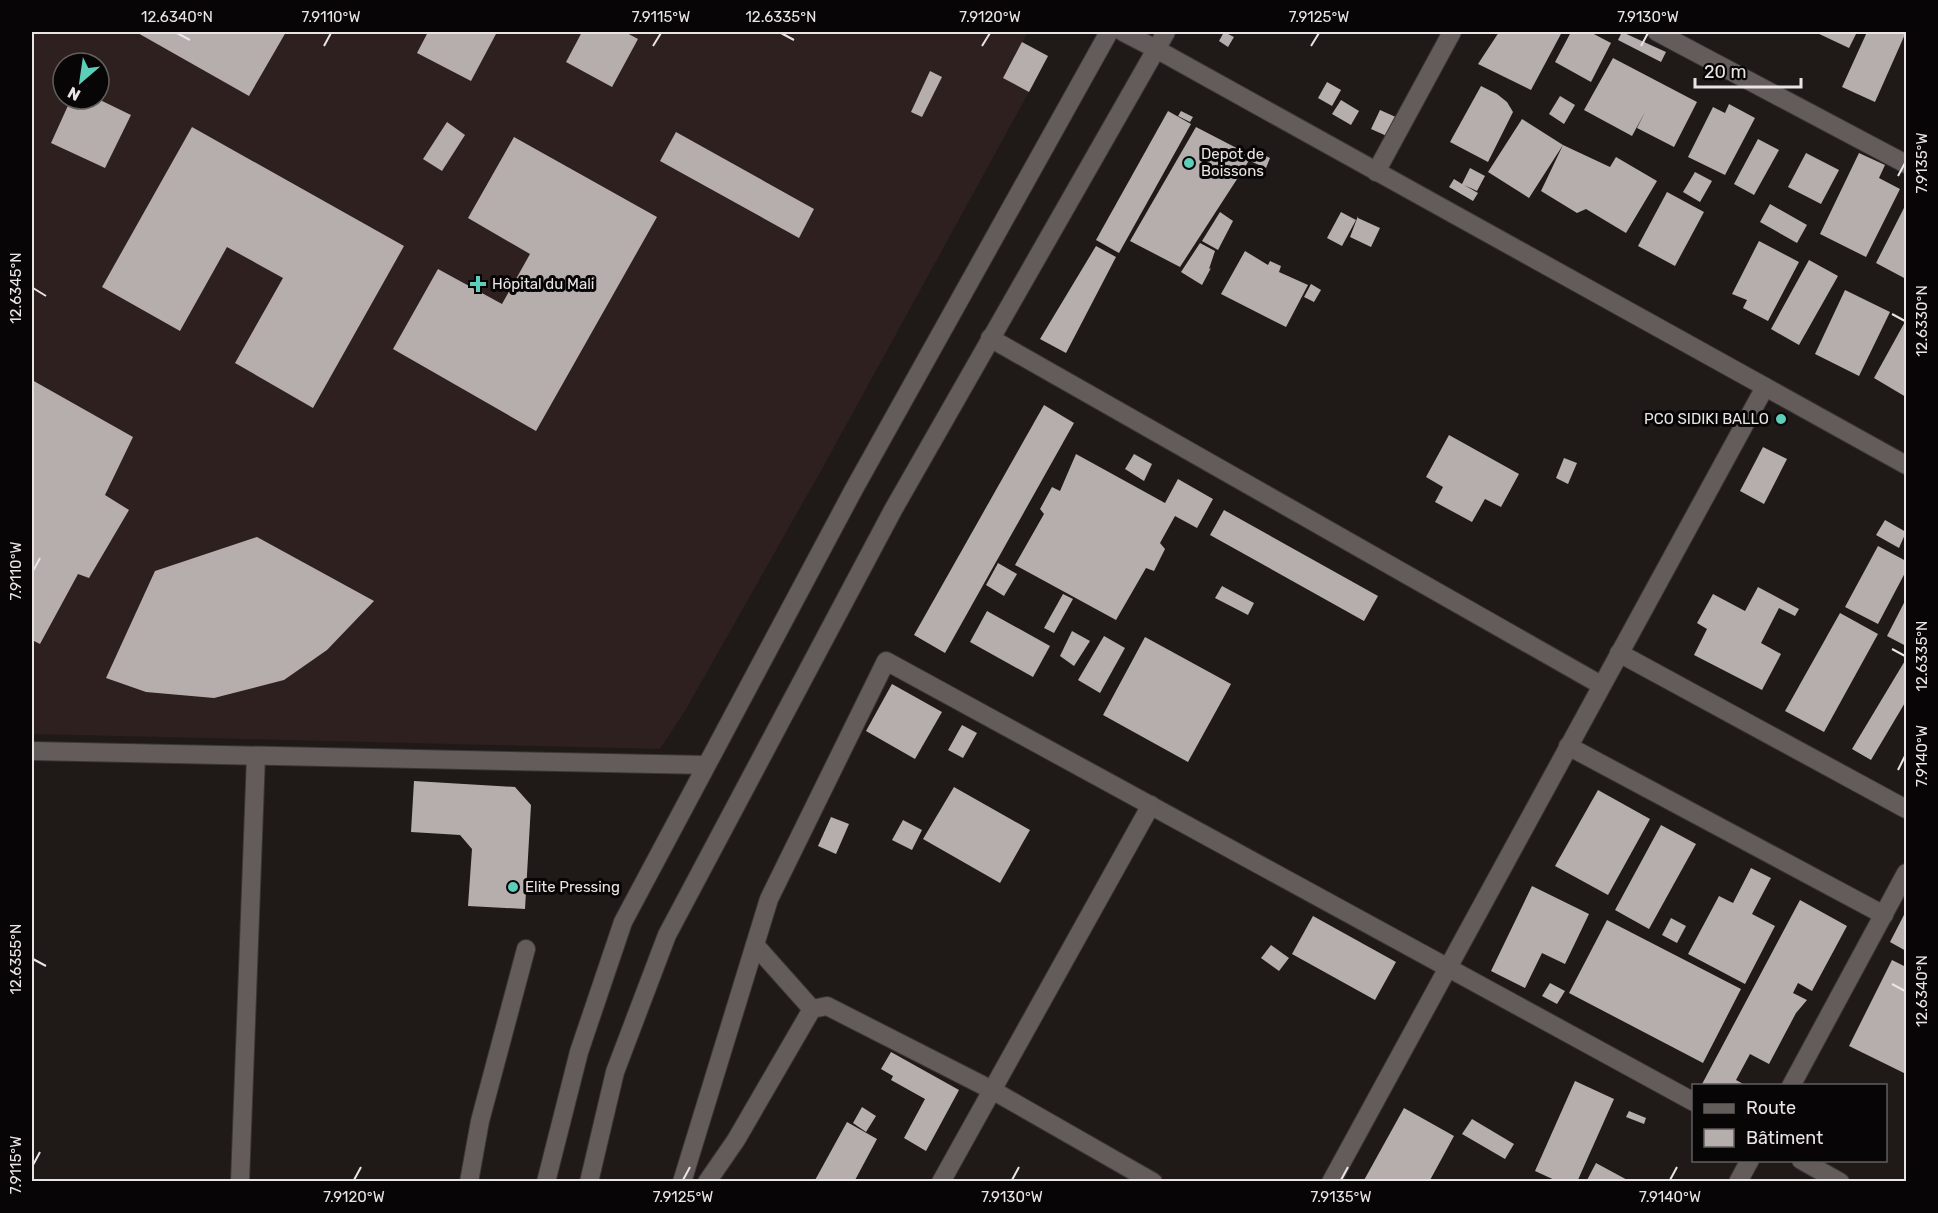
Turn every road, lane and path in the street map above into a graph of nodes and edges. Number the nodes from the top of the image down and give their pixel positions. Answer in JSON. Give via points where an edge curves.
{"nodes":[{"id":1,"x":1109,"y":32,"type":"edge"},
{"id":2,"x":1123,"y":32,"type":"edge"},
{"id":3,"x":1166,"y":32,"type":"edge"},
{"id":4,"x":1452,"y":32,"type":"edge"},
{"id":5,"x":1657,"y":32,"type":"edge"},
{"id":6,"x":1156,"y":50,"type":"junction"},
{"id":7,"x":1906,"y":164,"type":"edge"},
{"id":8,"x":1376,"y":172,"type":"junction"},
{"id":9,"x":990,"y":338,"type":"junction"},
{"id":10,"x":1765,"y":387,"type":"junction"},
{"id":11,"x":1906,"y":465,"type":"edge"},
{"id":12,"x":1619,"y":653,"type":"junction"},
{"id":13,"x":1602,"y":685,"type":"junction"},
{"id":14,"x":1568,"y":746,"type":"junction"},
{"id":15,"x":32,"y":751,"type":"edge"},
{"id":16,"x":256,"y":756,"type":"junction"},
{"id":17,"x":706,"y":765,"type":"junction"},
{"id":18,"x":1150,"y":805,"type":"junction"},
{"id":19,"x":1906,"y":809,"type":"edge"},
{"id":20,"x":1906,"y":873,"type":"edge"},
{"id":21,"x":1884,"y":915,"type":"junction"},
{"id":22,"x":755,"y":945,"type":"junction"},
{"id":23,"x":526,"y":949,"type":"dead end"},
{"id":24,"x":1448,"y":967,"type":"junction"},
{"id":25,"x":812,"y":1009,"type":"junction"},
{"id":26,"x":1792,"y":1084,"type":"edge"},
{"id":27,"x":992,"y":1090,"type":"junction"},
{"id":28,"x":1692,"y":1101,"type":"edge"},
{"id":29,"x":1749,"y":1162,"type":"edge"},
{"id":30,"x":1803,"y":1162,"type":"edge"},
{"id":31,"x":240,"y":1182,"type":"edge"},
{"id":32,"x":469,"y":1182,"type":"edge"},
{"id":33,"x":546,"y":1182,"type":"edge"},
{"id":34,"x":589,"y":1182,"type":"edge"},
{"id":35,"x":682,"y":1182,"type":"edge"},
{"id":36,"x":707,"y":1182,"type":"edge"},
{"id":37,"x":941,"y":1182,"type":"edge"},
{"id":38,"x":1153,"y":1182,"type":"edge"},
{"id":39,"x":1331,"y":1182,"type":"edge"},
{"id":40,"x":1738,"y":1182,"type":"edge"},
{"id":41,"x":1840,"y":1182,"type":"edge"}],
"edges":[{"from":1,"to":17,"type":"street","via":[[854,489]]},
{"from":2,"to":6,"type":"street"},
{"from":3,"to":6,"type":"street"},
{"from":4,"to":8,"type":"street"},
{"from":5,"to":7,"type":"street"},
{"from":6,"to":8,"type":"street"},
{"from":6,"to":9,"type":"street"},
{"from":8,"to":10,"type":"street"},
{"from":9,"to":13,"type":"street"},
{"from":9,"to":34,"type":"street","via":[[893,510],[667,935],[615,1072]]},
{"from":10,"to":11,"type":"street"},
{"from":10,"to":12,"type":"street"},
{"from":12,"to":13,"type":"street"},
{"from":12,"to":19,"type":"street"},
{"from":13,"to":14,"type":"street"},
{"from":14,"to":21,"type":"street"},
{"from":14,"to":24,"type":"street"},
{"from":15,"to":16,"type":"street"},
{"from":16,"to":17,"type":"street"},
{"from":16,"to":31,"type":"street"},
{"from":17,"to":33,"type":"street","via":[[623,922],[579,1052]]},
{"from":18,"to":22,"type":"street","via":[[886,661],[768,898]]},
{"from":18,"to":24,"type":"street"},
{"from":18,"to":27,"type":"street"},
{"from":20,"to":21,"type":"street"},
{"from":21,"to":26,"type":"street"},
{"from":22,"to":25,"type":"street"},
{"from":22,"to":35,"type":"street"},
{"from":23,"to":32,"type":"street","via":[[480,1121]]},
{"from":24,"to":28,"type":"street"},
{"from":24,"to":39,"type":"street"},
{"from":25,"to":27,"type":"street","via":[[827,1006]]},
{"from":25,"to":36,"type":"street"},
{"from":27,"to":37,"type":"street"},
{"from":27,"to":38,"type":"street"},
{"from":29,"to":40,"type":"street"},
{"from":30,"to":41,"type":"street"}]}
